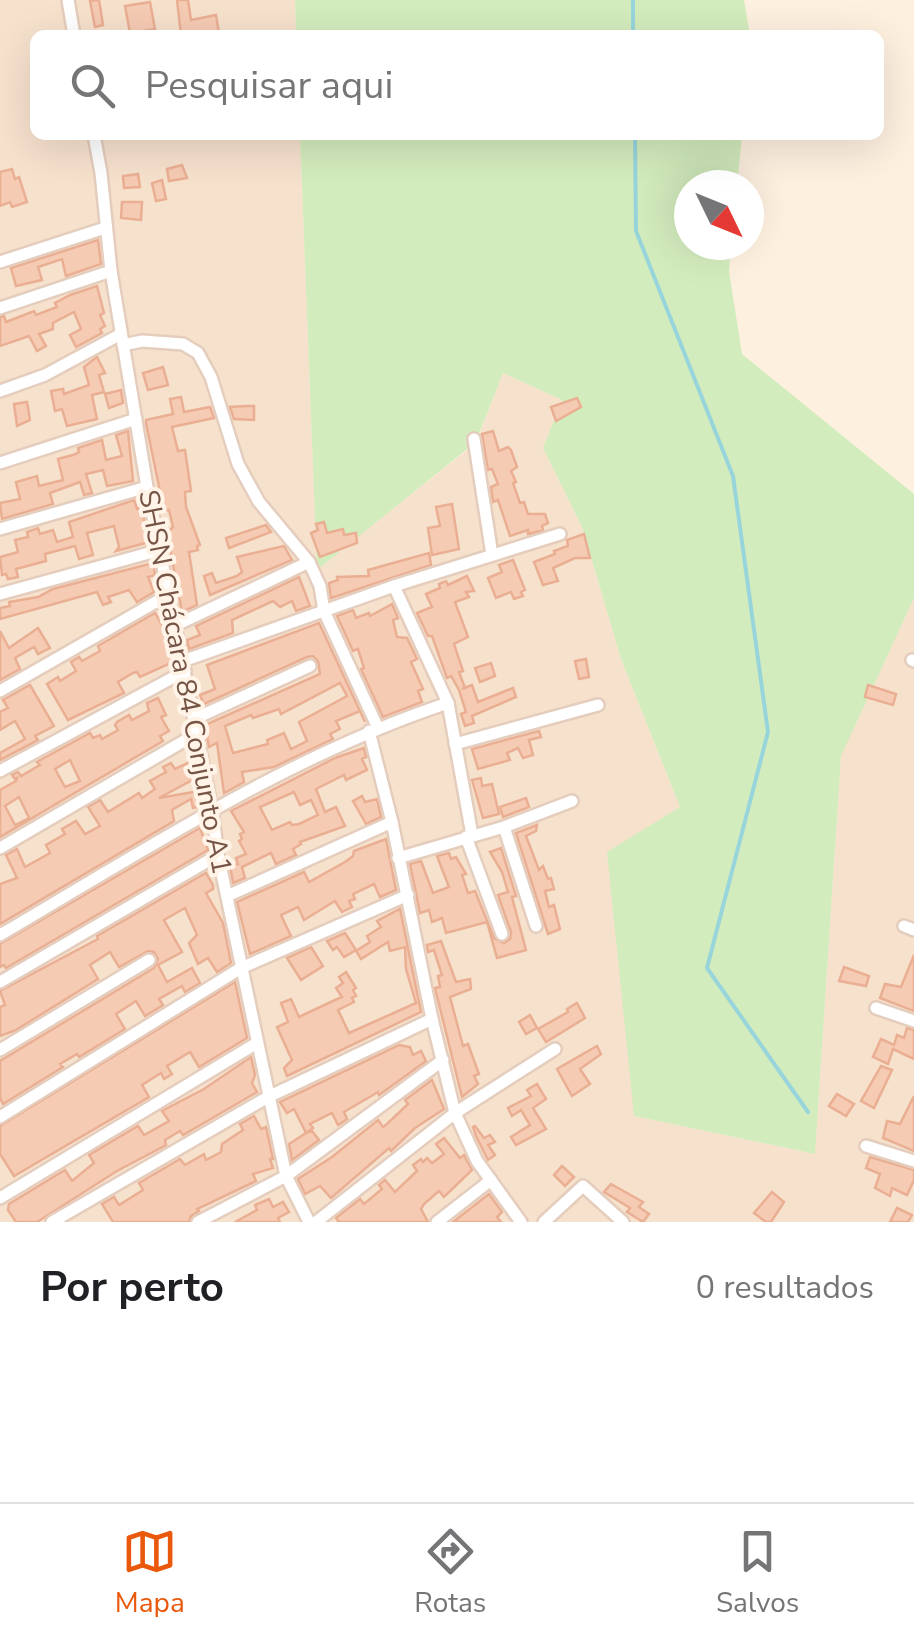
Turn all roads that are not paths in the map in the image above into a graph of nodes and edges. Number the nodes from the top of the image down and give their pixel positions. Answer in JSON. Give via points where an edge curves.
{"nodes":[{"id":1,"x":68,"y":0,"type":"edge"},
{"id":2,"x":73,"y":30,"type":"edge"},
{"id":3,"x":95,"y":140,"type":"edge"},
{"id":4,"x":105,"y":228,"type":"junction"},
{"id":5,"x":0,"y":262,"type":"edge"},
{"id":6,"x":110,"y":271,"type":"junction"},
{"id":7,"x":0,"y":308,"type":"edge"},
{"id":8,"x":122,"y":339,"type":"junction"},
{"id":9,"x":0,"y":391,"type":"edge"},
{"id":10,"x":136,"y":419,"type":"junction"},
{"id":11,"x":474,"y":439,"type":"dead end"},
{"id":12,"x":0,"y":463,"type":"edge"},
{"id":13,"x":147,"y":487,"type":"junction"},
{"id":14,"x":0,"y":529,"type":"edge"},
{"id":15,"x":560,"y":534,"type":"dead end"},
{"id":16,"x":160,"y":550,"type":"junction"},
{"id":17,"x":492,"y":555,"type":"junction"},
{"id":18,"x":309,"y":562,"type":"junction"},
{"id":19,"x":394,"y":586,"type":"junction"},
{"id":20,"x":0,"y":594,"type":"edge"},
{"id":21,"x":168,"y":595,"type":"junction"},
{"id":22,"x":324,"y":612,"type":"junction"},
{"id":23,"x":174,"y":626,"type":"junction"},
{"id":24,"x":184,"y":666,"type":"junction"},
{"id":25,"x":310,"y":666,"type":"dead end"},
{"id":26,"x":0,"y":691,"type":"edge"},
{"id":27,"x":448,"y":703,"type":"junction"},
{"id":28,"x":598,"y":705,"type":"dead end"},
{"id":29,"x":194,"y":719,"type":"junction"},
{"id":30,"x":373,"y":728,"type":"junction"},
{"id":31,"x":196,"y":734,"type":"junction"},
{"id":32,"x":456,"y":744,"type":"junction"},
{"id":33,"x":0,"y":771,"type":"edge"},
{"id":34,"x":572,"y":800,"type":"dead end"},
{"id":35,"x":212,"y":810,"type":"junction"},
{"id":36,"x":392,"y":822,"type":"junction"},
{"id":37,"x":504,"y":827,"type":"junction"},
{"id":38,"x":469,"y":836,"type":"junction"},
{"id":39,"x":0,"y":848,"type":"edge"},
{"id":40,"x":218,"y":854,"type":"junction"},
{"id":41,"x":398,"y":858,"type":"junction"},
{"id":42,"x":408,"y":895,"type":"junction"},
{"id":43,"x":227,"y":896,"type":"junction"},
{"id":44,"x":536,"y":926,"type":"dead end"},
{"id":45,"x":502,"y":934,"type":"dead end"},
{"id":46,"x":0,"y":935,"type":"edge"},
{"id":47,"x":150,"y":960,"type":"dead end"},
{"id":48,"x":241,"y":968,"type":"junction"},
{"id":49,"x":0,"y":982,"type":"edge"},
{"id":50,"x":876,"y":1008,"type":"dead end"},
{"id":51,"x":432,"y":1019,"type":"junction"},
{"id":52,"x":914,"y":1021,"type":"edge"},
{"id":53,"x":257,"y":1043,"type":"junction"},
{"id":54,"x":554,"y":1049,"type":"dead end"},
{"id":55,"x":0,"y":1050,"type":"edge"},
{"id":56,"x":442,"y":1060,"type":"junction"},
{"id":57,"x":268,"y":1097,"type":"junction"},
{"id":58,"x":455,"y":1113,"type":"junction"},
{"id":59,"x":0,"y":1117,"type":"edge"},
{"id":60,"x":866,"y":1146,"type":"dead end"},
{"id":61,"x":914,"y":1161,"type":"edge"},
{"id":62,"x":286,"y":1176,"type":"junction"},
{"id":63,"x":491,"y":1180,"type":"junction"},
{"id":64,"x":0,"y":1198,"type":"edge"},
{"id":65,"x":52,"y":1222,"type":"edge"},
{"id":66,"x":198,"y":1222,"type":"edge"},
{"id":67,"x":313,"y":1222,"type":"edge"},
{"id":68,"x":437,"y":1222,"type":"edge"},
{"id":69,"x":521,"y":1222,"type":"edge"},
{"id":70,"x":544,"y":1222,"type":"edge"},
{"id":71,"x":623,"y":1222,"type":"edge"}],
"edges":[{"from":1,"to":2,"type":"street"},
{"from":3,"to":4,"type":"street","name":"SHSN Chácara 84 Conjunto A1"},
{"from":4,"to":5,"type":"street"},
{"from":4,"to":6,"type":"street","name":"SHSN Chácara 84 Conjunto A1"},
{"from":6,"to":7,"type":"street"},
{"from":6,"to":8,"type":"street","name":"SHSN Chácara 84 Conjunto A1"},
{"from":8,"to":9,"type":"street"},
{"from":8,"to":10,"type":"street","name":"SHSN Chácara 84 Conjunto A1"},
{"from":8,"to":18,"type":"street","via":[[183,344],[198,353],[238,464]]},
{"from":10,"to":12,"type":"street"},
{"from":10,"to":13,"type":"street","name":"SHSN Chácara 84 Conjunto A1"},
{"from":11,"to":17,"type":"street"},
{"from":13,"to":14,"type":"street"},
{"from":13,"to":16,"type":"street","name":"SHSN Chácara 84 Conjunto A1"},
{"from":15,"to":17,"type":"street"},
{"from":16,"to":20,"type":"street"},
{"from":16,"to":21,"type":"street","name":"SHSN Chácara 84 Conjunto A1"},
{"from":17,"to":19,"type":"street"},
{"from":18,"to":22,"type":"street"},
{"from":18,"to":23,"type":"street"},
{"from":19,"to":22,"type":"street"},
{"from":19,"to":27,"type":"street"},
{"from":21,"to":23,"type":"street","name":"SHSN Chácara 84 Conjunto A1"},
{"from":21,"to":26,"type":"street"},
{"from":22,"to":24,"type":"street"},
{"from":22,"to":30,"type":"street"},
{"from":23,"to":24,"type":"street","name":"SHSN Chácara 84 Conjunto A1"},
{"from":24,"to":29,"type":"street","name":"SHSN Chácara 84 Conjunto A1"},
{"from":24,"to":33,"type":"street"},
{"from":25,"to":29,"type":"street"},
{"from":27,"to":30,"type":"street"},
{"from":27,"to":32,"type":"street"},
{"from":28,"to":32,"type":"street"},
{"from":29,"to":31,"type":"street","name":"SHSN Chácara 84 Conjunto A1"},
{"from":30,"to":35,"type":"street"},
{"from":30,"to":36,"type":"street"},
{"from":31,"to":35,"type":"street","name":"SHSN Chácara 84 Conjunto A1"},
{"from":31,"to":39,"type":"street"},
{"from":32,"to":38,"type":"street"},
{"from":34,"to":37,"type":"street"},
{"from":35,"to":40,"type":"street","name":"SHSN Chácara 84 Conjunto A1"},
{"from":35,"to":46,"type":"street"},
{"from":36,"to":41,"type":"street"},
{"from":36,"to":43,"type":"street"},
{"from":37,"to":38,"type":"street"},
{"from":37,"to":44,"type":"street"},
{"from":38,"to":41,"type":"street"},
{"from":38,"to":45,"type":"street"},
{"from":40,"to":43,"type":"street","name":"SHSN Chácara 84 Conjunto A1"},
{"from":40,"to":49,"type":"street"},
{"from":41,"to":42,"type":"street"},
{"from":42,"to":48,"type":"street"},
{"from":42,"to":51,"type":"street"},
{"from":43,"to":48,"type":"street","name":"SHSN Chácara 84 Conjunto A1"},
{"from":47,"to":55,"type":"street"},
{"from":48,"to":53,"type":"street","name":"SHSN Chácara 84 Conjunto A1"},
{"from":48,"to":59,"type":"street"},
{"from":50,"to":52,"type":"street"},
{"from":51,"to":56,"type":"street"},
{"from":51,"to":57,"type":"street"},
{"from":53,"to":57,"type":"street","name":"SHSN Chácara 84 Conjunto A1"},
{"from":53,"to":64,"type":"street"},
{"from":54,"to":58,"type":"street"},
{"from":56,"to":58,"type":"street"},
{"from":56,"to":62,"type":"street"},
{"from":57,"to":62,"type":"street","name":"SHSN Chácara 84 Conjunto A1"},
{"from":57,"to":65,"type":"street"},
{"from":58,"to":63,"type":"street"},
{"from":58,"to":67,"type":"street"},
{"from":60,"to":61,"type":"street"},
{"from":62,"to":66,"type":"street"},
{"from":62,"to":67,"type":"street","name":"SHSN Chácara 84 Conjunto A1"},
{"from":63,"to":68,"type":"street"},
{"from":63,"to":69,"type":"street"},
{"from":70,"to":71,"type":"street","via":[[582,1186]]}]}
